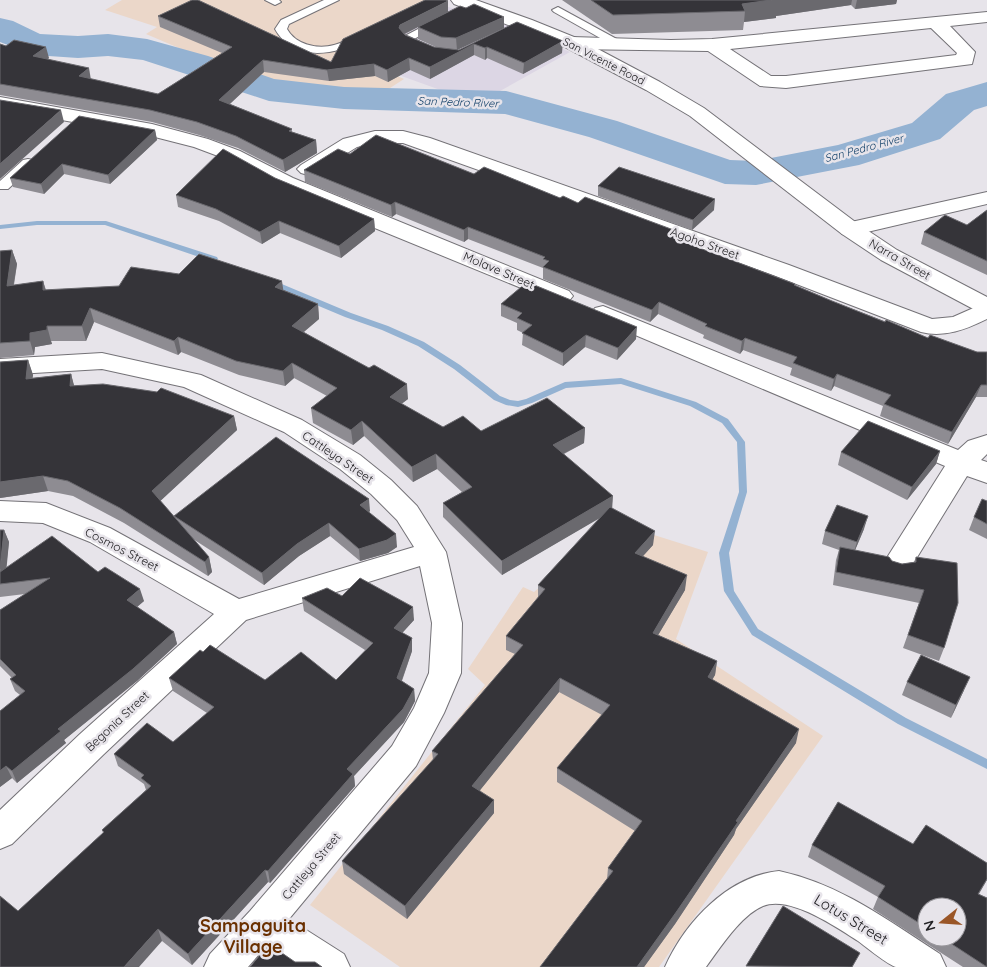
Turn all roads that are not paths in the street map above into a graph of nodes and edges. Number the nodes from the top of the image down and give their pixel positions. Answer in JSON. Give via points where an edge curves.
{"nodes":[{"id":1,"x":333,"y":0,"type":"edge"},
{"id":2,"x":459,"y":9,"type":"edge"},
{"id":3,"x":558,"y":10,"type":"dead end"},
{"id":4,"x":987,"y":16,"type":"edge"},
{"id":5,"x":935,"y":22,"type":"junction"},
{"id":6,"x":372,"y":32,"type":"edge"},
{"id":7,"x":572,"y":43,"type":"junction"},
{"id":8,"x":620,"y":45,"type":"junction"},
{"id":9,"x":712,"y":45,"type":"junction"},
{"id":10,"x":439,"y":54,"type":"edge"},
{"id":11,"x":0,"y":103,"type":"edge"},
{"id":12,"x":38,"y":155,"type":"edge"},
{"id":13,"x":285,"y":183,"type":"junction"},
{"id":14,"x":3,"y":186,"type":"dead end"},
{"id":15,"x":987,"y":198,"type":"edge"},
{"id":16,"x":818,"y":204,"type":"joint"},
{"id":17,"x":850,"y":229,"type":"junction"},
{"id":18,"x":987,"y":308,"type":"edge"},
{"id":19,"x":0,"y":368,"type":"edge"},
{"id":20,"x":987,"y":444,"type":"edge"},
{"id":21,"x":962,"y":462,"type":"junction"},
{"id":22,"x":987,"y":473,"type":"edge"},
{"id":23,"x":0,"y":511,"type":"edge"},
{"id":24,"x":432,"y":552,"type":"junction"},
{"id":25,"x":898,"y":564,"type":"edge"},
{"id":26,"x":236,"y":612,"type":"junction"},
{"id":27,"x":0,"y":833,"type":"edge"},
{"id":28,"x":263,"y":923,"type":"junction"},
{"id":29,"x":223,"y":967,"type":"edge"},
{"id":30,"x":331,"y":967,"type":"edge"},
{"id":31,"x":684,"y":967,"type":"edge"},
{"id":32,"x":927,"y":967,"type":"edge"}],
"edges":[{"from":1,"to":6,"type":"lane","via":[[285,22],[281,29],[283,36],[318,51],[333,50]]},
{"from":2,"to":7,"type":"street","name":"San Vicente Road","via":[[520,21]]},
{"from":2,"to":10,"type":"lane","via":[[407,38],[411,43]]},
{"from":3,"to":8,"type":"lane"},
{"from":4,"to":5,"type":"street"},
{"from":5,"to":9,"type":"street"},
{"from":5,"to":9,"type":"street","via":[[966,52],[965,60],[767,82]]},
{"from":7,"to":8,"type":"street"},
{"from":7,"to":16,"type":"street","name":"San Vicente Road","via":[[698,112]]},
{"from":8,"to":9,"type":"street"},
{"from":11,"to":13,"type":"street","name":"Molave Street","via":[[72,124],[152,130],[201,143],[233,155]]},
{"from":12,"to":14,"type":"lane"},
{"from":13,"to":18,"type":"street","name":"Agoho Street","via":[[350,143],[376,136],[404,137],[930,327],[958,324]]},
{"from":13,"to":21,"type":"street","name":"Molave Street"},
{"from":15,"to":17,"type":"street"},
{"from":16,"to":17,"type":"street","name":"Narra Street"},
{"from":17,"to":18,"type":"street","name":"Narra Street","via":[[889,255]]},
{"from":19,"to":24,"type":"street","name":"Cattleya Street","via":[[102,361],[192,381],[293,426],[350,462],[407,513]]},
{"from":20,"to":21,"type":"street","via":[[977,448]]},
{"from":21,"to":22,"type":"street","name":"Molave Street"},
{"from":21,"to":25,"type":"street"},
{"from":23,"to":26,"type":"street","name":"Cosmos Street","via":[[46,513],[100,535]]},
{"from":24,"to":26,"type":"street"},
{"from":24,"to":28,"type":"street","name":"Cattleya Street","via":[[448,623],[445,673],[428,713],[404,756]]},
{"from":26,"to":27,"type":"street","name":"Begonia Street"},
{"from":28,"to":29,"type":"street","name":"Cattleya Street"},
{"from":28,"to":30,"type":"street"},
{"from":31,"to":32,"type":"street","name":"Lotus Street","via":[[708,932],[743,899],[762,888],[783,887],[807,893],[832,905]]}]}
